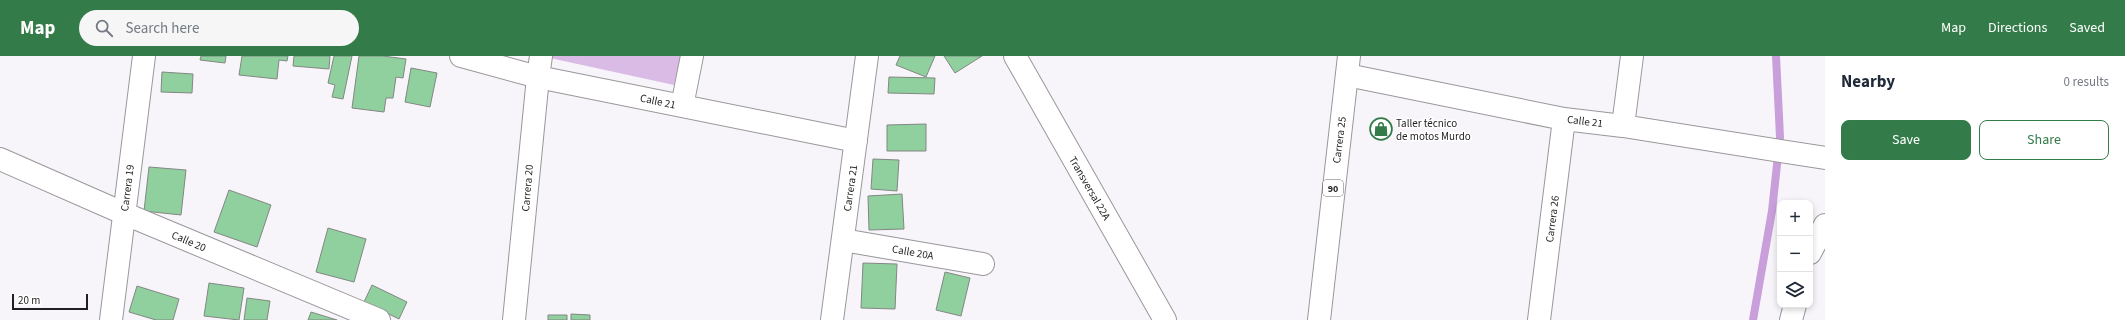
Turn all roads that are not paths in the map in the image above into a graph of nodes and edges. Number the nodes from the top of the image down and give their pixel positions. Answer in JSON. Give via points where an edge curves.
{"nodes":[{"id":1,"x":144,"y":56,"type":"edge"},
{"id":2,"x":461,"y":56,"type":"edge"},
{"id":3,"x":692,"y":56,"type":"edge"},
{"id":4,"x":867,"y":56,"type":"edge"},
{"id":5,"x":1015,"y":56,"type":"edge"},
{"id":6,"x":1632,"y":56,"type":"edge"},
{"id":7,"x":1348,"y":65,"type":"edge"},
{"id":8,"x":540,"y":66,"type":"edge"},
{"id":9,"x":682,"y":106,"type":"junction"},
{"id":10,"x":1564,"y":119,"type":"junction"},
{"id":11,"x":1623,"y":126,"type":"junction"},
{"id":12,"x":856,"y":141,"type":"junction"},
{"id":13,"x":1825,"y":158,"type":"edge"},
{"id":14,"x":0,"y":159,"type":"edge"},
{"id":15,"x":123,"y":213,"type":"junction"},
{"id":16,"x":1825,"y":225,"type":"edge"},
{"id":17,"x":843,"y":240,"type":"junction"},
{"id":18,"x":1813,"y":247,"type":"edge"},
{"id":19,"x":983,"y":264,"type":"dead end"},
{"id":20,"x":1794,"y":308,"type":"edge"},
{"id":21,"x":111,"y":320,"type":"edge"},
{"id":22,"x":379,"y":320,"type":"edge"},
{"id":23,"x":514,"y":320,"type":"edge"},
{"id":24,"x":832,"y":320,"type":"edge"},
{"id":25,"x":1165,"y":320,"type":"edge"},
{"id":26,"x":1319,"y":320,"type":"edge"},
{"id":27,"x":1539,"y":320,"type":"edge"},
{"id":28,"x":1791,"y":320,"type":"edge"}],
"edges":[{"from":1,"to":15,"type":"street","name":"Carrera 19"},
{"from":2,"to":8,"type":"street","name":"Calle 21"},
{"from":3,"to":9,"type":"street"},
{"from":4,"to":12,"type":"street","name":"Carrera 21"},
{"from":5,"to":25,"type":"street","name":"Transversal 22A"},
{"from":6,"to":11,"type":"street"},
{"from":7,"to":10,"type":"street","name":"Calle 21"},
{"from":7,"to":26,"type":"street","name":"Carrera 25","number":"90"},
{"from":8,"to":9,"type":"street","name":"Calle 21"},
{"from":8,"to":23,"type":"street","name":"Carrera 20"},
{"from":9,"to":12,"type":"street","name":"Calle 21"},
{"from":10,"to":11,"type":"street","name":"Calle 21"},
{"from":10,"to":27,"type":"street","name":"Carrera 26"},
{"from":11,"to":13,"type":"street","name":"Calle 21"},
{"from":12,"to":17,"type":"street","name":"Carrera 21"},
{"from":14,"to":15,"type":"street","name":"Calle 20"},
{"from":15,"to":21,"type":"street","name":"Carrera 19"},
{"from":15,"to":22,"type":"street","name":"Calle 20"},
{"from":16,"to":18,"type":"street"},
{"from":17,"to":19,"type":"street","name":"Calle 20A"},
{"from":17,"to":24,"type":"street","name":"Carrera 21"},
{"from":20,"to":28,"type":"street"}]}
